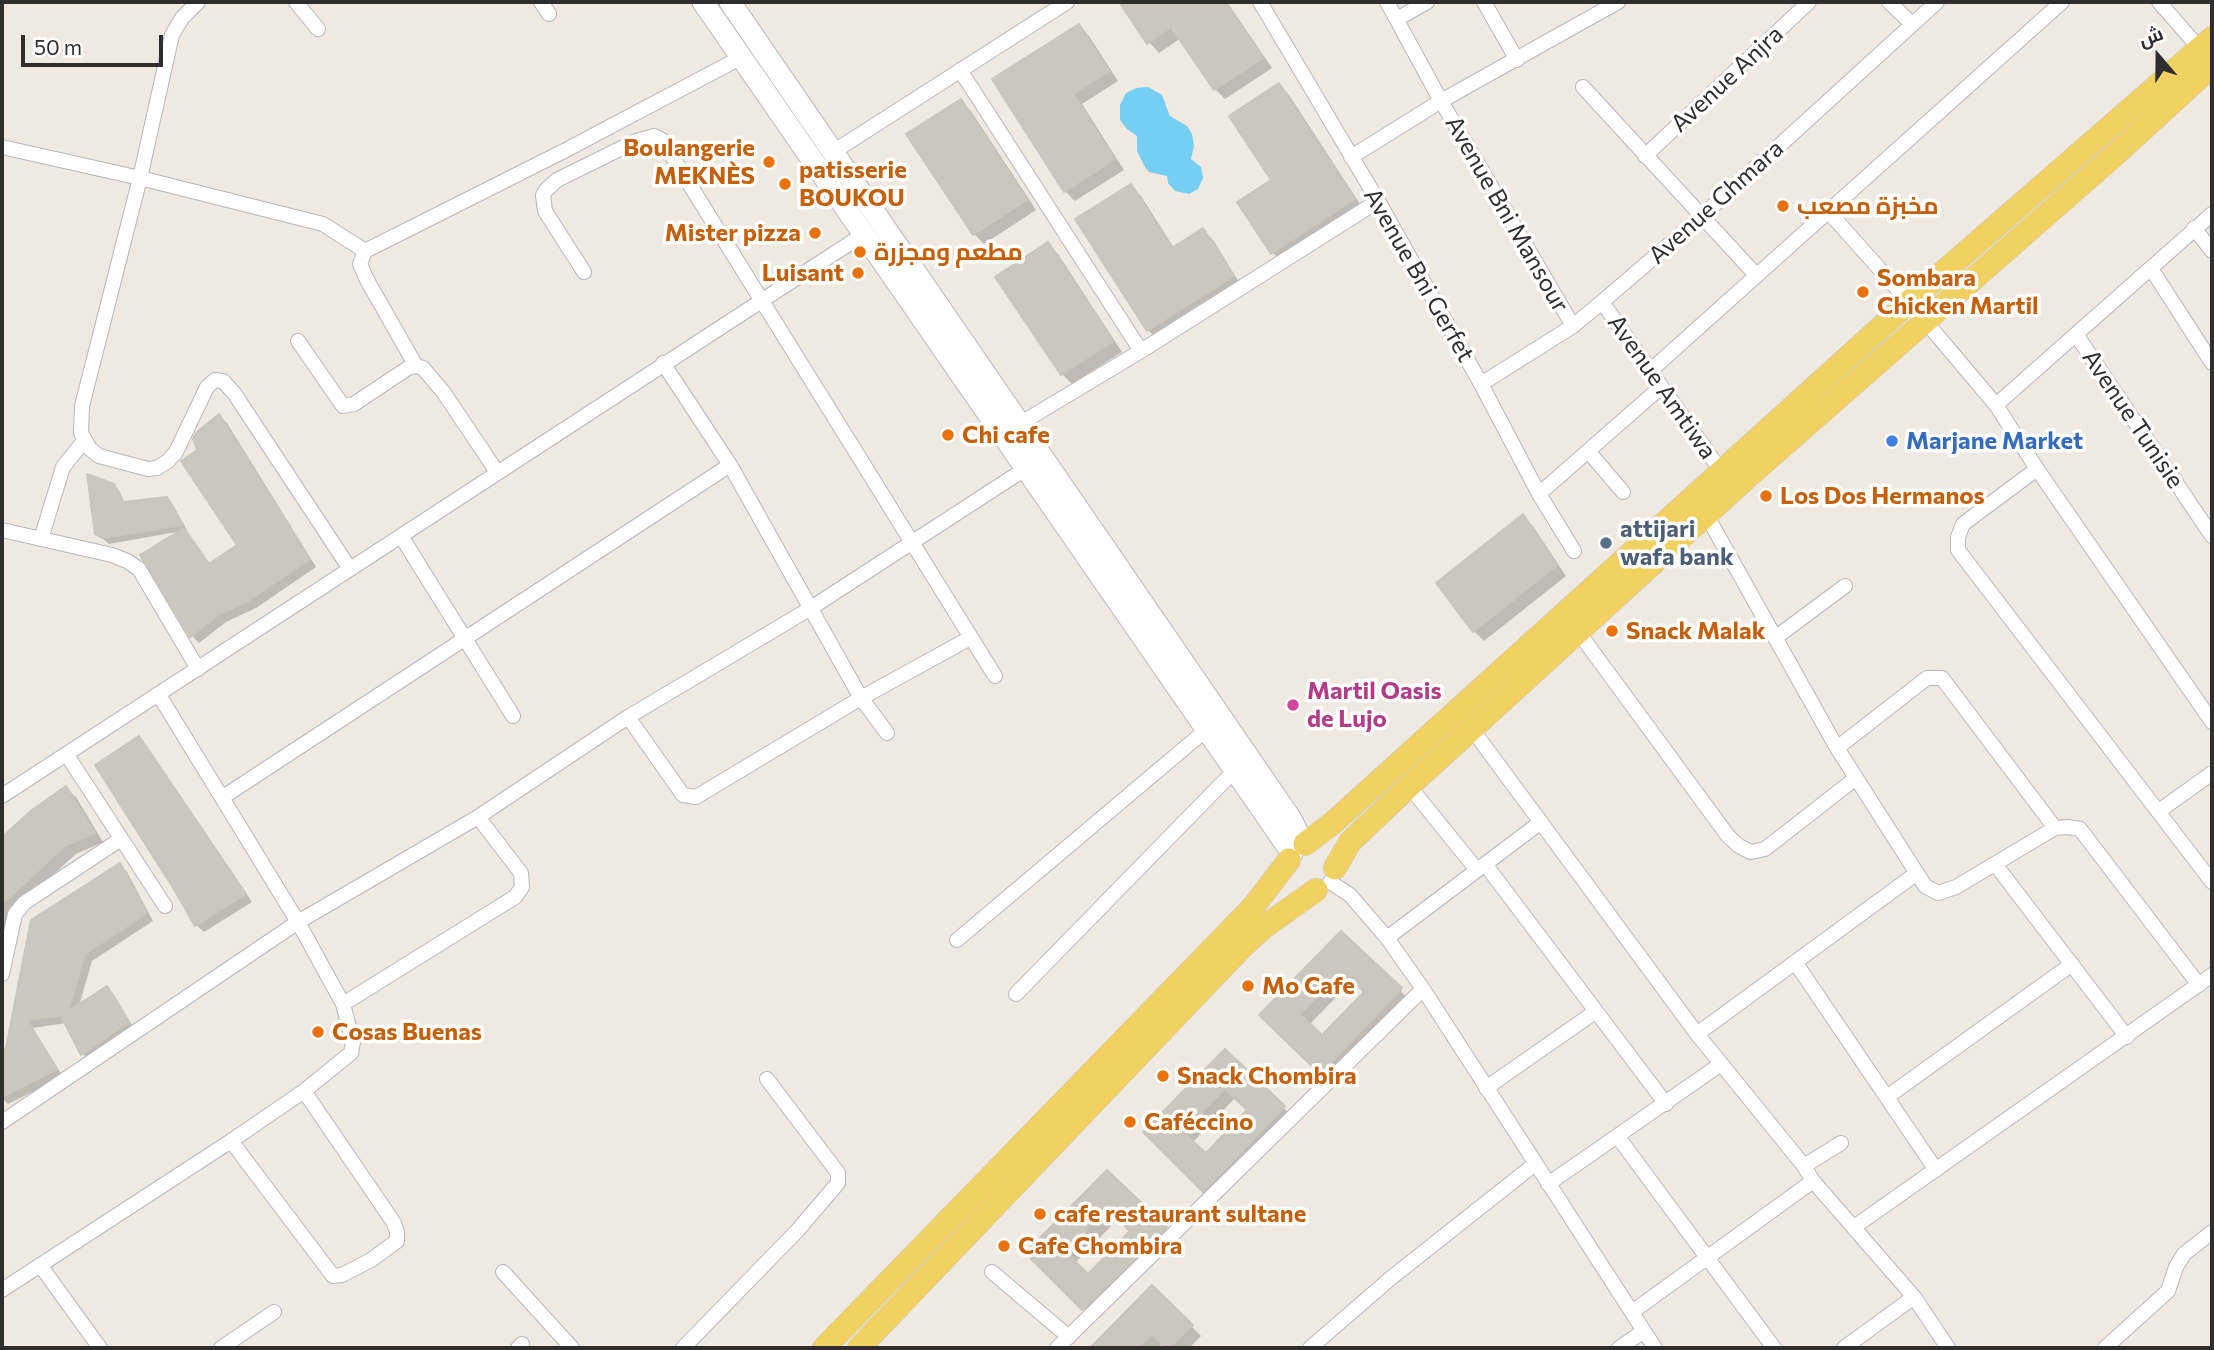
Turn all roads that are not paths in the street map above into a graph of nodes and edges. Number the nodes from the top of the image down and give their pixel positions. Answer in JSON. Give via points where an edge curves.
{"nodes":[{"id":1,"x":198,"y":2,"type":"edge"},
{"id":2,"x":296,"y":2,"type":"edge"},
{"id":3,"x":703,"y":2,"type":"edge"},
{"id":4,"x":730,"y":2,"type":"edge"},
{"id":5,"x":1067,"y":2,"type":"edge"},
{"id":6,"x":1260,"y":2,"type":"edge"},
{"id":7,"x":1387,"y":2,"type":"edge"},
{"id":8,"x":1427,"y":2,"type":"edge"},
{"id":9,"x":1484,"y":2,"type":"edge"},
{"id":10,"x":1618,"y":2,"type":"edge"},
{"id":11,"x":1809,"y":2,"type":"edge"},
{"id":12,"x":1889,"y":2,"type":"edge"},
{"id":13,"x":1937,"y":2,"type":"edge"},
{"id":14,"x":2062,"y":2,"type":"edge"},
{"id":15,"x":2159,"y":2,"type":"edge"},
{"id":16,"x":1397,"y":19,"type":"junction"},
{"id":17,"x":1912,"y":24,"type":"junction"},
{"id":18,"x":318,"y":29,"type":"dead end"},
{"id":19,"x":2208,"y":51,"type":"edge"},
{"id":20,"x":740,"y":58,"type":"junction"},
{"id":21,"x":1517,"y":60,"type":"junction"},
{"id":22,"x":960,"y":70,"type":"junction"},
{"id":23,"x":1583,"y":87,"type":"dead end"},
{"id":24,"x":1441,"y":101,"type":"junction"},
{"id":25,"x":2,"y":147,"type":"edge"},
{"id":26,"x":833,"y":152,"type":"junction"},
{"id":27,"x":1645,"y":156,"type":"junction"},
{"id":28,"x":1351,"y":157,"type":"junction"},
{"id":29,"x":140,"y":178,"type":"junction"},
{"id":30,"x":1378,"y":201,"type":"junction"},
{"id":31,"x":1827,"y":210,"type":"junction"},
{"id":32,"x":2212,"y":214,"type":"edge"},
{"id":33,"x":1702,"y":216,"type":"junction"},
{"id":34,"x":2194,"y":228,"type":"junction"},
{"id":35,"x":864,"y":234,"type":"junction"},
{"id":36,"x":365,"y":251,"type":"junction"},
{"id":37,"x":2212,"y":251,"type":"edge"},
{"id":38,"x":2151,"y":270,"type":"junction"},
{"id":39,"x":584,"y":272,"type":"dead end"},
{"id":40,"x":1756,"y":275,"type":"junction"},
{"id":41,"x":762,"y":300,"type":"junction"},
{"id":42,"x":1602,"y":302,"type":"junction"},
{"id":43,"x":1909,"y":302,"type":"junction"},
{"id":44,"x":1926,"y":322,"type":"junction"},
{"id":45,"x":1573,"y":326,"type":"junction"},
{"id":46,"x":2077,"y":336,"type":"junction"},
{"id":47,"x":298,"y":341,"type":"dead end"},
{"id":48,"x":1141,"y":351,"type":"junction"},
{"id":49,"x":663,"y":363,"type":"junction"},
{"id":50,"x":2212,"y":363,"type":"edge"},
{"id":51,"x":416,"y":366,"type":"junction"},
{"id":52,"x":1650,"y":371,"type":"junction"},
{"id":53,"x":1481,"y":384,"type":"junction"},
{"id":54,"x":1661,"y":387,"type":"junction"},
{"id":55,"x":1996,"y":405,"type":"junction"},
{"id":56,"x":1021,"y":423,"type":"junction"},
{"id":57,"x":83,"y":441,"type":"junction"},
{"id":58,"x":1588,"y":451,"type":"junction"},
{"id":59,"x":730,"y":465,"type":"junction"},
{"id":60,"x":1025,"y":469,"type":"junction"},
{"id":61,"x":2037,"y":469,"type":"junction"},
{"id":62,"x":1721,"y":471,"type":"junction"},
{"id":63,"x":497,"y":472,"type":"junction"},
{"id":64,"x":1623,"y":492,"type":"dead end"},
{"id":65,"x":1539,"y":494,"type":"junction"},
{"id":66,"x":1707,"y":516,"type":"junction"},
{"id":67,"x":2,"y":530,"type":"edge"},
{"id":68,"x":401,"y":536,"type":"junction"},
{"id":69,"x":2212,"y":536,"type":"edge"},
{"id":70,"x":41,"y":539,"type":"junction"},
{"id":71,"x":913,"y":542,"type":"junction"},
{"id":72,"x":1574,"y":551,"type":"dead end"},
{"id":73,"x":350,"y":569,"type":"junction"},
{"id":74,"x":1845,"y":586,"type":"dead end"},
{"id":75,"x":811,"y":608,"type":"junction"},
{"id":76,"x":1579,"y":633,"type":"junction"},
{"id":77,"x":970,"y":638,"type":"junction"},
{"id":78,"x":1775,"y":638,"type":"junction"},
{"id":79,"x":463,"y":639,"type":"junction"},
{"id":80,"x":198,"y":669,"type":"junction"},
{"id":81,"x":995,"y":676,"type":"dead end"},
{"id":82,"x":159,"y":695,"type":"junction"},
{"id":83,"x":861,"y":698,"type":"junction"},
{"id":84,"x":513,"y":716,"type":"dead end"},
{"id":85,"x":628,"y":717,"type":"junction"},
{"id":86,"x":2212,"y":722,"type":"edge"},
{"id":87,"x":1472,"y":729,"type":"junction"},
{"id":88,"x":1206,"y":730,"type":"junction"},
{"id":89,"x":887,"y":733,"type":"dead end"},
{"id":90,"x":1837,"y":748,"type":"junction"},
{"id":91,"x":67,"y":755,"type":"junction"},
{"id":92,"x":1236,"y":769,"type":"junction"},
{"id":93,"x":2212,"y":773,"type":"edge"},
{"id":94,"x":1856,"y":778,"type":"junction"},
{"id":95,"x":1409,"y":786,"type":"junction"},
{"id":96,"x":2,"y":796,"type":"edge"},
{"id":97,"x":223,"y":797,"type":"junction"},
{"id":98,"x":2160,"y":811,"type":"junction"},
{"id":99,"x":478,"y":817,"type":"junction"},
{"id":100,"x":1541,"y":822,"type":"junction"},
{"id":101,"x":2055,"y":828,"type":"junction"},
{"id":102,"x":121,"y":839,"type":"junction"},
{"id":103,"x":1297,"y":850,"type":"junction"},
{"id":104,"x":1995,"y":864,"type":"junction"},
{"id":105,"x":1481,"y":867,"type":"junction"},
{"id":106,"x":1917,"y":873,"type":"junction"},
{"id":107,"x":1327,"y":880,"type":"junction"},
{"id":108,"x":2212,"y":882,"type":"edge"},
{"id":109,"x":164,"y":906,"type":"dead end"},
{"id":110,"x":298,"y":922,"type":"junction"},
{"id":111,"x":1387,"y":939,"type":"junction"},
{"id":112,"x":957,"y":940,"type":"dead end"},
{"id":113,"x":1795,"y":962,"type":"junction"},
{"id":114,"x":2072,"y":964,"type":"junction"},
{"id":115,"x":2,"y":974,"type":"edge"},
{"id":116,"x":2212,"y":975,"type":"edge"},
{"id":117,"x":2199,"y":985,"type":"junction"},
{"id":118,"x":1423,"y":989,"type":"junction"},
{"id":119,"x":1016,"y":994,"type":"dead end"},
{"id":120,"x":343,"y":1003,"type":"junction"},
{"id":121,"x":1595,"y":1012,"type":"junction"},
{"id":122,"x":1696,"y":1034,"type":"junction"},
{"id":123,"x":2127,"y":1037,"type":"junction"},
{"id":124,"x":1721,"y":1065,"type":"junction"},
{"id":125,"x":767,"y":1079,"type":"dead end"},
{"id":126,"x":1486,"y":1088,"type":"junction"},
{"id":127,"x":304,"y":1091,"type":"junction"},
{"id":128,"x":1887,"y":1097,"type":"junction"},
{"id":129,"x":1666,"y":1104,"type":"junction"},
{"id":130,"x":2,"y":1122,"type":"edge"},
{"id":131,"x":1618,"y":1137,"type":"junction"},
{"id":132,"x":232,"y":1141,"type":"junction"},
{"id":133,"x":1841,"y":1143,"type":"dead end"},
{"id":134,"x":1535,"y":1164,"type":"junction"},
{"id":135,"x":1804,"y":1166,"type":"junction"},
{"id":136,"x":1936,"y":1170,"type":"junction"},
{"id":137,"x":1813,"y":1181,"type":"junction"},
{"id":138,"x":1548,"y":1184,"type":"junction"},
{"id":139,"x":1854,"y":1227,"type":"junction"},
{"id":140,"x":2212,"y":1232,"type":"edge"},
{"id":141,"x":1707,"y":1258,"type":"junction"},
{"id":142,"x":40,"y":1265,"type":"junction"},
{"id":143,"x":503,"y":1272,"type":"dead end"},
{"id":144,"x":992,"y":1272,"type":"dead end"},
{"id":145,"x":2,"y":1290,"type":"edge"},
{"id":146,"x":1914,"y":1297,"type":"junction"},
{"id":147,"x":274,"y":1312,"type":"dead end"},
{"id":148,"x":1632,"y":1312,"type":"junction"},
{"id":149,"x":1644,"y":1331,"type":"junction"},
{"id":150,"x":1069,"y":1338,"type":"junction"},
{"id":151,"x":100,"y":1348,"type":"edge"},
{"id":152,"x":221,"y":1348,"type":"edge"},
{"id":153,"x":572,"y":1348,"type":"edge"},
{"id":154,"x":683,"y":1348,"type":"edge"},
{"id":155,"x":824,"y":1348,"type":"edge"},
{"id":156,"x":859,"y":1348,"type":"edge"},
{"id":157,"x":1057,"y":1348,"type":"edge"},
{"id":158,"x":1310,"y":1348,"type":"edge"},
{"id":159,"x":1619,"y":1348,"type":"edge"},
{"id":160,"x":1655,"y":1348,"type":"edge"},
{"id":161,"x":1774,"y":1348,"type":"edge"},
{"id":162,"x":1844,"y":1348,"type":"edge"},
{"id":163,"x":1948,"y":1348,"type":"edge"},
{"id":164,"x":2105,"y":1348,"type":"edge"}],
"edges":[{"from":1,"to":29,"type":"street","via":[[172,35]]},
{"from":2,"to":18,"type":"street"},
{"from":3,"to":20,"type":"street"},
{"from":4,"to":26,"type":"street"},
{"from":5,"to":22,"type":"street"},
{"from":6,"to":28,"type":"street","name":"Avenue Bni Gerfet"},
{"from":7,"to":16,"type":"street","name":"Avenue Bni Mansour"},
{"from":8,"to":16,"type":"street"},
{"from":9,"to":21,"type":"street"},
{"from":10,"to":21,"type":"street"},
{"from":11,"to":27,"type":"street","name":"Avenue Anjra"},
{"from":12,"to":17,"type":"street"},
{"from":13,"to":17,"type":"street","name":"Avenue Ghmara"},
{"from":14,"to":31,"type":"street"},
{"from":15,"to":19,"type":"street"},
{"from":16,"to":24,"type":"street","name":"Avenue Bni Mansour"},
{"from":17,"to":33,"type":"street","name":"Avenue Ghmara"},
{"from":19,"to":43,"type":"main road"},
{"from":19,"to":44,"type":"main road"},
{"from":20,"to":35,"type":"street"},
{"from":20,"to":36,"type":"street"},
{"from":21,"to":24,"type":"street"},
{"from":22,"to":26,"type":"street"},
{"from":22,"to":48,"type":"street"},
{"from":23,"to":27,"type":"street"},
{"from":24,"to":28,"type":"street"},
{"from":24,"to":45,"type":"street","name":"Avenue Bni Mansour"},
{"from":25,"to":29,"type":"street"},
{"from":26,"to":56,"type":"street"},
{"from":27,"to":33,"type":"street"},
{"from":28,"to":30,"type":"street","name":"Avenue Bni Gerfet"},
{"from":29,"to":36,"type":"street","via":[[323,224]]},
{"from":29,"to":57,"type":"street","via":[[82,406]]},
{"from":30,"to":48,"type":"street"},
{"from":30,"to":53,"type":"street","name":"Avenue Bni Gerfet"},
{"from":31,"to":40,"type":"street"},
{"from":31,"to":43,"type":"street"},
{"from":32,"to":34,"type":"street"},
{"from":33,"to":40,"type":"street"},
{"from":33,"to":42,"type":"street","name":"Avenue Ghmara"},
{"from":34,"to":37,"type":"street"},
{"from":34,"to":38,"type":"street"},
{"from":35,"to":41,"type":"street"},
{"from":35,"to":60,"type":"street"},
{"from":36,"to":51,"type":"street","via":[[360,264],[367,280]]},
{"from":38,"to":46,"type":"street"},
{"from":38,"to":50,"type":"street"},
{"from":39,"to":41,"type":"street","via":[[545,211],[543,195],[557,180],[654,136],[662,140]]},
{"from":40,"to":52,"type":"street"},
{"from":41,"to":49,"type":"street"},
{"from":41,"to":71,"type":"street"},
{"from":42,"to":45,"type":"street","name":"Avenue Ghmara"},
{"from":42,"to":52,"type":"street","name":"Avenue Amtiwa"},
{"from":43,"to":62,"type":"main road"},
{"from":44,"to":55,"type":"street"},
{"from":44,"to":66,"type":"main road"},
{"from":45,"to":53,"type":"street","name":"Avenue Ghmara"},
{"from":46,"to":55,"type":"street"},
{"from":46,"to":69,"type":"street","name":"Avenue Tunisie"},
{"from":47,"to":51,"type":"street","via":[[343,406],[354,404]]},
{"from":48,"to":56,"type":"street"},
{"from":49,"to":59,"type":"street"},
{"from":49,"to":63,"type":"street"},
{"from":51,"to":63,"type":"street","via":[[444,393]]},
{"from":52,"to":54,"type":"street","name":"Avenue Amtiwa"},
{"from":53,"to":65,"type":"street","name":"Avenue Bni Gerfet"},
{"from":54,"to":58,"type":"street"},
{"from":54,"to":62,"type":"street","name":"Avenue Amtiwa"},
{"from":55,"to":61,"type":"street"},
{"from":56,"to":103,"type":"street","via":[[1297,828]]},
{"from":57,"to":70,"type":"street","via":[[63,467]]},
{"from":57,"to":73,"type":"street","via":[[99,456],[157,468],[176,452],[207,387],[215,380],[223,381]]},
{"from":58,"to":64,"type":"street"},
{"from":58,"to":65,"type":"street"},
{"from":59,"to":75,"type":"street"},
{"from":59,"to":79,"type":"street"},
{"from":60,"to":71,"type":"street"},
{"from":60,"to":88,"type":"street"},
{"from":61,"to":86,"type":"street"},
{"from":61,"to":98,"type":"street","via":[[1963,524],[1958,550]]},
{"from":62,"to":103,"type":"main road","via":[[1334,822]]},
{"from":63,"to":68,"type":"street"},
{"from":65,"to":72,"type":"street","name":"Avenue Bni Gerfet"},
{"from":66,"to":76,"type":"main road"},
{"from":66,"to":78,"type":"street"},
{"from":67,"to":70,"type":"street"},
{"from":68,"to":73,"type":"street"},
{"from":68,"to":79,"type":"street"},
{"from":70,"to":80,"type":"street","via":[[111,555],[139,569]]},
{"from":71,"to":75,"type":"street"},
{"from":71,"to":77,"type":"street"},
{"from":73,"to":80,"type":"street"},
{"from":74,"to":78,"type":"street"},
{"from":75,"to":83,"type":"street"},
{"from":75,"to":85,"type":"street"},
{"from":76,"to":87,"type":"main road"},
{"from":76,"to":94,"type":"street","via":[[1739,846],[1751,852],[1765,849]]},
{"from":77,"to":81,"type":"street"},
{"from":77,"to":83,"type":"street"},
{"from":78,"to":90,"type":"street"},
{"from":79,"to":84,"type":"street"},
{"from":79,"to":97,"type":"street"},
{"from":80,"to":82,"type":"street"},
{"from":82,"to":91,"type":"street"},
{"from":82,"to":97,"type":"street"},
{"from":83,"to":85,"type":"street","via":[[696,797],[683,795]]},
{"from":83,"to":89,"type":"street"},
{"from":85,"to":99,"type":"street"},
{"from":87,"to":95,"type":"main road"},
{"from":87,"to":100,"type":"street"},
{"from":88,"to":92,"type":"street"},
{"from":88,"to":112,"type":"street"},
{"from":90,"to":94,"type":"street"},
{"from":90,"to":101,"type":"street","via":[[1927,678],[1942,678]]},
{"from":91,"to":96,"type":"street"},
{"from":91,"to":102,"type":"street"},
{"from":92,"to":103,"type":"street"},
{"from":92,"to":119,"type":"street"},
{"from":93,"to":98,"type":"street"},
{"from":94,"to":106,"type":"street"},
{"from":95,"to":105,"type":"street"},
{"from":95,"to":107,"type":"main road","via":[[1350,842]]},
{"from":97,"to":110,"type":"street"},
{"from":98,"to":108,"type":"street"},
{"from":99,"to":110,"type":"street"},
{"from":99,"to":120,"type":"street","via":[[521,873],[522,887],[514,897]]},
{"from":100,"to":105,"type":"street"},
{"from":100,"to":122,"type":"street"},
{"from":101,"to":104,"type":"street"},
{"from":101,"to":117,"type":"street","via":[[2080,829]]},
{"from":102,"to":109,"type":"street"},
{"from":102,"to":115,"type":"street","via":[[24,903],[15,914]]},
{"from":103,"to":107,"type":"main road","via":[[1313,843],[1327,848],[1335,861]]},
{"from":103,"to":107,"type":"main road","via":[[1288,868],[1294,883],[1307,890]]},
{"from":103,"to":155,"type":"main road","via":[[1253,907]]},
{"from":104,"to":106,"type":"street","via":[[1938,893],[1925,886]]},
{"from":104,"to":114,"type":"street"},
{"from":105,"to":111,"type":"street"},
{"from":105,"to":121,"type":"street"},
{"from":106,"to":113,"type":"street"},
{"from":107,"to":111,"type":"street","via":[[1350,895]]},
{"from":107,"to":156,"type":"main road","via":[[1243,946]]},
{"from":110,"to":120,"type":"street"},
{"from":110,"to":130,"type":"street"},
{"from":111,"to":118,"type":"street"},
{"from":113,"to":122,"type":"street"},
{"from":113,"to":128,"type":"street"},
{"from":114,"to":123,"type":"street"},
{"from":114,"to":128,"type":"street"},
{"from":116,"to":117,"type":"street"},
{"from":117,"to":123,"type":"street"},
{"from":118,"to":126,"type":"street"},
{"from":118,"to":150,"type":"street"},
{"from":120,"to":127,"type":"street","via":[[354,1042],[351,1053]]},
{"from":121,"to":126,"type":"street"},
{"from":121,"to":129,"type":"street"},
{"from":122,"to":124,"type":"street"},
{"from":123,"to":136,"type":"street"},
{"from":124,"to":129,"type":"street"},
{"from":124,"to":135,"type":"street"},
{"from":125,"to":154,"type":"street","via":[[838,1173],[838,1183]]},
{"from":126,"to":134,"type":"street"},
{"from":127,"to":132,"type":"street"},
{"from":127,"to":132,"type":"street","via":[[394,1223],[397,1241],[371,1260],[333,1276]]},
{"from":128,"to":136,"type":"street"},
{"from":129,"to":131,"type":"street"},
{"from":131,"to":138,"type":"street"},
{"from":131,"to":141,"type":"street"},
{"from":132,"to":142,"type":"street"},
{"from":133,"to":135,"type":"street"},
{"from":134,"to":138,"type":"street"},
{"from":134,"to":158,"type":"street"},
{"from":135,"to":137,"type":"street"},
{"from":136,"to":139,"type":"street"},
{"from":137,"to":139,"type":"street"},
{"from":137,"to":141,"type":"street"},
{"from":138,"to":148,"type":"street"},
{"from":139,"to":146,"type":"street"},
{"from":140,"to":164,"type":"street","via":[[2184,1255],[2168,1291]]},
{"from":141,"to":148,"type":"street"},
{"from":141,"to":161,"type":"street"},
{"from":142,"to":145,"type":"street"},
{"from":142,"to":151,"type":"street"},
{"from":143,"to":153,"type":"street"},
{"from":144,"to":150,"type":"street"},
{"from":146,"to":162,"type":"street"},
{"from":146,"to":163,"type":"street"},
{"from":147,"to":152,"type":"street"},
{"from":148,"to":149,"type":"street"},
{"from":149,"to":159,"type":"street"},
{"from":149,"to":160,"type":"street"},
{"from":150,"to":157,"type":"street"}]}
